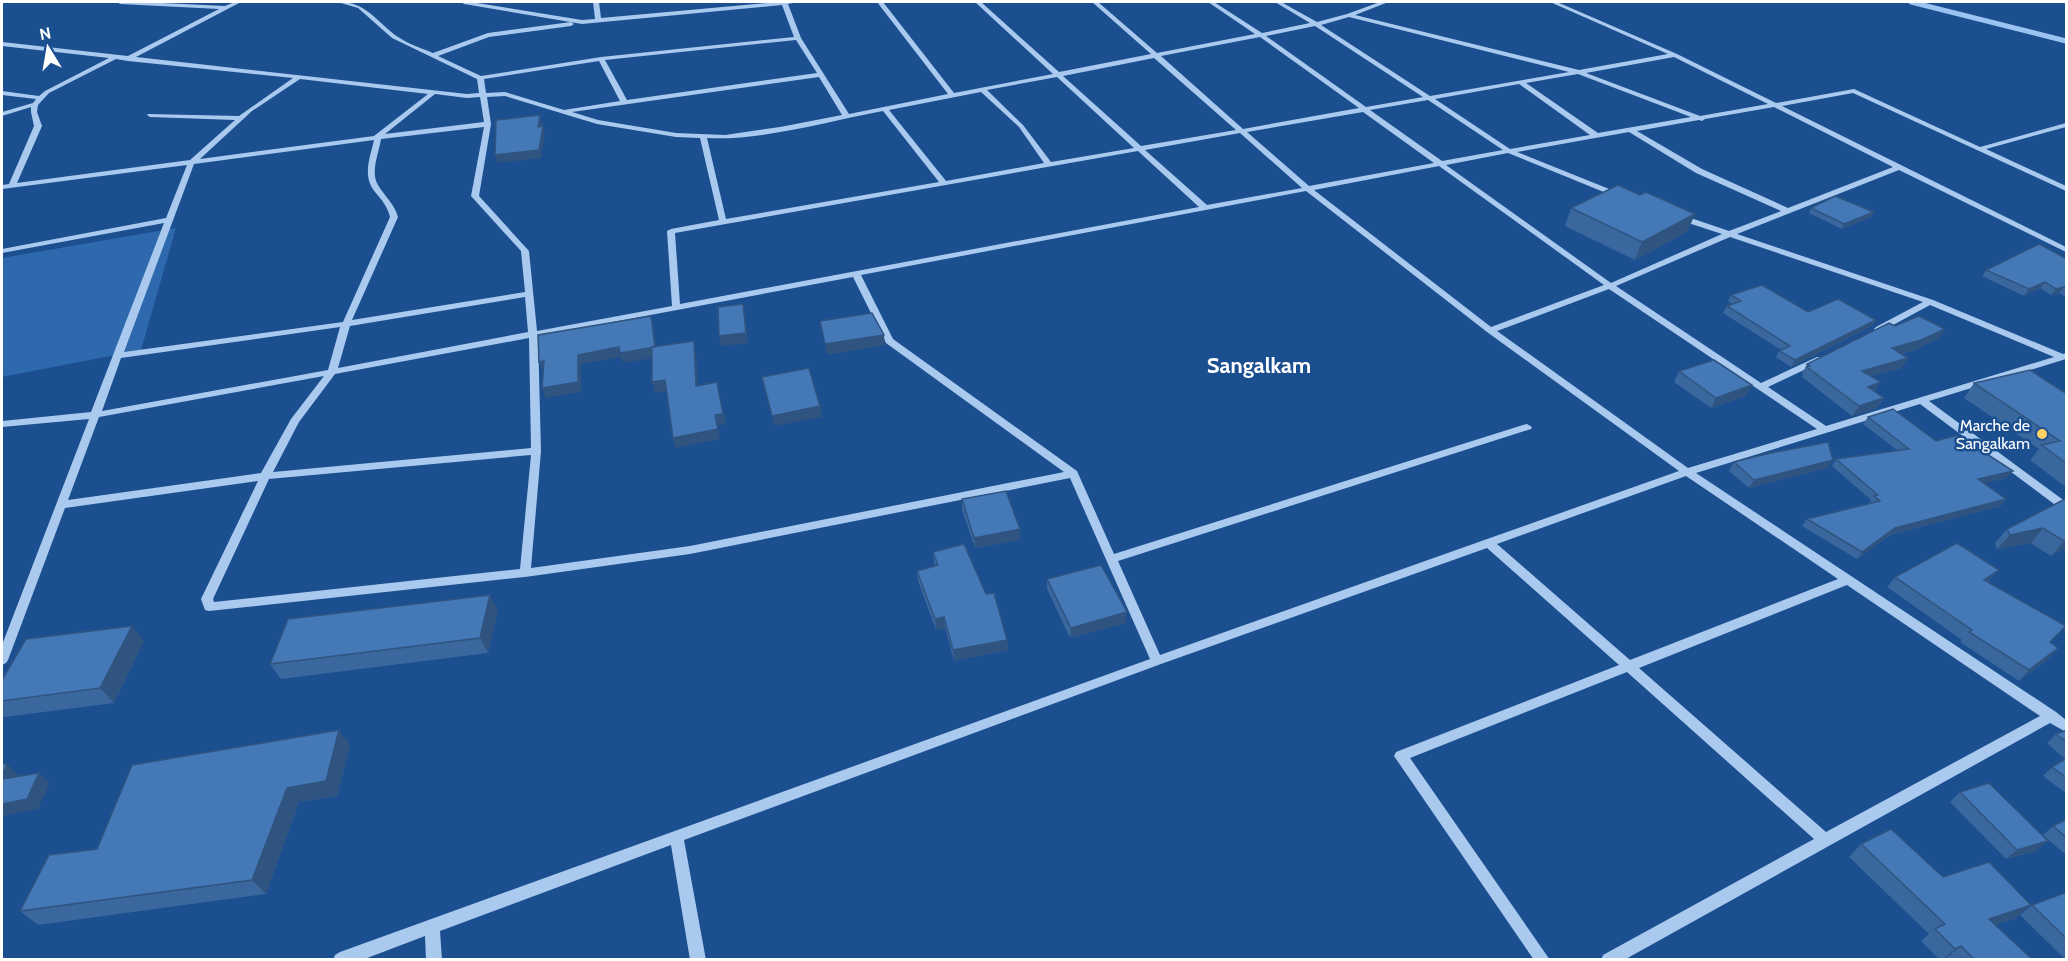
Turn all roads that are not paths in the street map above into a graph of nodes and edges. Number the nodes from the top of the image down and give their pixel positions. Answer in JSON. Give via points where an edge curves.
{"nodes":[{"id":1,"x":120,"y":2,"type":"edge"},
{"id":2,"x":238,"y":2,"type":"edge"},
{"id":3,"x":343,"y":2,"type":"edge"},
{"id":4,"x":464,"y":2,"type":"edge"},
{"id":5,"x":596,"y":2,"type":"edge"},
{"id":6,"x":784,"y":2,"type":"edge"},
{"id":7,"x":791,"y":2,"type":"edge"},
{"id":8,"x":880,"y":2,"type":"edge"},
{"id":9,"x":978,"y":2,"type":"edge"},
{"id":10,"x":1095,"y":2,"type":"edge"},
{"id":11,"x":1211,"y":2,"type":"edge"},
{"id":12,"x":1278,"y":2,"type":"edge"},
{"id":13,"x":1384,"y":2,"type":"edge"},
{"id":14,"x":1553,"y":2,"type":"edge"},
{"id":15,"x":225,"y":8,"type":"junction"},
{"id":16,"x":1349,"y":15,"type":"junction"},
{"id":17,"x":598,"y":21,"type":"junction"},
{"id":18,"x":582,"y":22,"type":"junction"},
{"id":19,"x":1316,"y":24,"type":"junction"},
{"id":20,"x":1261,"y":34,"type":"junction"},
{"id":21,"x":798,"y":38,"type":"junction"},
{"id":22,"x":2,"y":44,"type":"edge"},
{"id":23,"x":1156,"y":55,"type":"junction"},
{"id":24,"x":1675,"y":55,"type":"junction"},
{"id":25,"x":432,"y":56,"type":"junction"},
{"id":26,"x":114,"y":57,"type":"junction"},
{"id":27,"x":128,"y":59,"type":"junction"},
{"id":28,"x":601,"y":59,"type":"junction"},
{"id":29,"x":1579,"y":72,"type":"junction"},
{"id":30,"x":1058,"y":74,"type":"junction"},
{"id":31,"x":819,"y":75,"type":"junction"},
{"id":32,"x":298,"y":78,"type":"junction"},
{"id":33,"x":480,"y":78,"type":"junction"},
{"id":34,"x":1520,"y":82,"type":"junction"},
{"id":35,"x":982,"y":89,"type":"junction"},
{"id":36,"x":2,"y":93,"type":"edge"},
{"id":37,"x":433,"y":93,"type":"junction"},
{"id":38,"x":483,"y":95,"type":"junction"},
{"id":39,"x":952,"y":95,"type":"junction"},
{"id":40,"x":1429,"y":98,"type":"junction"},
{"id":41,"x":38,"y":101,"type":"junction"},
{"id":42,"x":624,"y":102,"type":"junction"},
{"id":43,"x":1778,"y":106,"type":"junction"},
{"id":44,"x":884,"y":108,"type":"junction"},
{"id":45,"x":1365,"y":110,"type":"junction"},
{"id":46,"x":561,"y":112,"type":"junction"},
{"id":47,"x":2,"y":114,"type":"edge"},
{"id":48,"x":150,"y":115,"type":"dead end"},
{"id":49,"x":846,"y":115,"type":"junction"},
{"id":50,"x":240,"y":118,"type":"junction"},
{"id":51,"x":1702,"y":119,"type":"junction"},
{"id":52,"x":488,"y":124,"type":"junction"},
{"id":53,"x":2067,"y":125,"type":"edge"},
{"id":54,"x":1242,"y":131,"type":"junction"},
{"id":55,"x":1632,"y":131,"type":"junction"},
{"id":56,"x":1598,"y":136,"type":"junction"},
{"id":57,"x":378,"y":137,"type":"junction"},
{"id":58,"x":703,"y":137,"type":"junction"},
{"id":59,"x":1140,"y":149,"type":"junction"},
{"id":60,"x":1979,"y":149,"type":"junction"},
{"id":61,"x":1509,"y":151,"type":"junction"},
{"id":62,"x":191,"y":163,"type":"junction"},
{"id":63,"x":1441,"y":164,"type":"junction"},
{"id":64,"x":1049,"y":165,"type":"junction"},
{"id":65,"x":1899,"y":167,"type":"junction"},
{"id":66,"x":945,"y":183,"type":"junction"},
{"id":67,"x":12,"y":186,"type":"junction"},
{"id":68,"x":2,"y":187,"type":"edge"},
{"id":69,"x":1308,"y":189,"type":"junction"},
{"id":70,"x":2067,"y":189,"type":"edge"},
{"id":71,"x":1628,"y":199,"type":"edge"},
{"id":72,"x":1205,"y":208,"type":"junction"},
{"id":73,"x":1788,"y":211,"type":"junction"},
{"id":74,"x":1673,"y":215,"type":"edge"},
{"id":75,"x":169,"y":220,"type":"junction"},
{"id":76,"x":723,"y":222,"type":"junction"},
{"id":77,"x":1730,"y":234,"type":"junction"},
{"id":78,"x":2067,"y":250,"type":"edge"},
{"id":79,"x":2,"y":251,"type":"edge"},
{"id":80,"x":856,"y":274,"type":"junction"},
{"id":81,"x":1610,"y":286,"type":"junction"},
{"id":82,"x":529,"y":294,"type":"junction"},
{"id":83,"x":1930,"y":302,"type":"junction"},
{"id":84,"x":676,"y":307,"type":"junction"},
{"id":85,"x":346,"y":324,"type":"junction"},
{"id":86,"x":1490,"y":330,"type":"junction"},
{"id":87,"x":533,"y":334,"type":"junction"},
{"id":88,"x":1867,"y":335,"type":"edge"},
{"id":89,"x":118,"y":356,"type":"junction"},
{"id":90,"x":2064,"y":356,"type":"edge"},
{"id":91,"x":1825,"y":357,"type":"edge"},
{"id":92,"x":332,"y":372,"type":"junction"},
{"id":93,"x":1760,"y":387,"type":"junction"},
{"id":94,"x":1922,"y":401,"type":"junction"},
{"id":95,"x":95,"y":415,"type":"junction"},
{"id":96,"x":2,"y":424,"type":"edge"},
{"id":97,"x":1527,"y":427,"type":"dead end"},
{"id":98,"x":1825,"y":430,"type":"junction"},
{"id":99,"x":536,"y":451,"type":"junction"},
{"id":100,"x":1687,"y":472,"type":"junction"},
{"id":101,"x":1073,"y":474,"type":"junction"},
{"id":102,"x":265,"y":476,"type":"junction"},
{"id":103,"x":61,"y":505,"type":"junction"},
{"id":104,"x":2067,"y":507,"type":"edge"},
{"id":105,"x":1488,"y":542,"type":"junction"},
{"id":106,"x":1111,"y":559,"type":"junction"},
{"id":107,"x":525,"y":573,"type":"junction"},
{"id":108,"x":1848,"y":580,"type":"junction"},
{"id":109,"x":2,"y":660,"type":"edge"},
{"id":110,"x":1157,"y":661,"type":"junction"},
{"id":111,"x":1628,"y":666,"type":"junction"},
{"id":112,"x":2051,"y":716,"type":"junction"},
{"id":113,"x":2067,"y":727,"type":"edge"},
{"id":114,"x":677,"y":838,"type":"junction"},
{"id":115,"x":1825,"y":840,"type":"junction"},
{"id":116,"x":432,"y":926,"type":"junction"},
{"id":117,"x":340,"y":960,"type":"edge"},
{"id":118,"x":434,"y":960,"type":"edge"},
{"id":119,"x":698,"y":960,"type":"edge"},
{"id":120,"x":1543,"y":960,"type":"edge"},
{"id":121,"x":1608,"y":960,"type":"edge"}],
"edges":[{"from":1,"to":15,"type":"street"},
{"from":2,"to":15,"type":"street"},
{"from":3,"to":25,"type":"street","via":[[360,7],[394,37]]},
{"from":4,"to":18,"type":"street"},
{"from":5,"to":17,"type":"street"},
{"from":6,"to":7,"type":"street"},
{"from":6,"to":17,"type":"street"},
{"from":6,"to":21,"type":"street"},
{"from":8,"to":39,"type":"street"},
{"from":9,"to":30,"type":"street"},
{"from":10,"to":23,"type":"street"},
{"from":11,"to":20,"type":"street"},
{"from":12,"to":19,"type":"street"},
{"from":13,"to":16,"type":"street"},
{"from":14,"to":24,"type":"street"},
{"from":15,"to":27,"type":"street"},
{"from":16,"to":19,"type":"street"},
{"from":16,"to":29,"type":"street"},
{"from":17,"to":18,"type":"street"},
{"from":18,"to":25,"type":"street","via":[[488,35]]},
{"from":19,"to":20,"type":"street"},
{"from":19,"to":40,"type":"street"},
{"from":20,"to":23,"type":"street"},
{"from":20,"to":45,"type":"street"},
{"from":21,"to":28,"type":"street"},
{"from":21,"to":31,"type":"street"},
{"from":22,"to":26,"type":"street"},
{"from":23,"to":30,"type":"street"},
{"from":23,"to":54,"type":"street"},
{"from":24,"to":29,"type":"street"},
{"from":24,"to":43,"type":"street"},
{"from":25,"to":33,"type":"street"},
{"from":26,"to":27,"type":"street"},
{"from":26,"to":41,"type":"street","via":[[47,92]]},
{"from":27,"to":32,"type":"street"},
{"from":28,"to":33,"type":"street"},
{"from":28,"to":42,"type":"street"},
{"from":29,"to":34,"type":"street"},
{"from":29,"to":51,"type":"street"},
{"from":30,"to":35,"type":"street"},
{"from":30,"to":59,"type":"street"},
{"from":31,"to":42,"type":"street"},
{"from":31,"to":49,"type":"street"},
{"from":32,"to":37,"type":"street"},
{"from":32,"to":50,"type":"street"},
{"from":33,"to":38,"type":"street"},
{"from":34,"to":40,"type":"street"},
{"from":34,"to":56,"type":"street"},
{"from":35,"to":39,"type":"street"},
{"from":35,"to":64,"type":"street","via":[[1021,126]]},
{"from":36,"to":41,"type":"street"},
{"from":37,"to":38,"type":"street"},
{"from":37,"to":57,"type":"street"},
{"from":38,"to":46,"type":"street","via":[[505,94]]},
{"from":38,"to":52,"type":"street"},
{"from":39,"to":44,"type":"street"},
{"from":40,"to":45,"type":"street"},
{"from":40,"to":61,"type":"street"},
{"from":41,"to":47,"type":"street"},
{"from":41,"to":67,"type":"street","via":[[34,112],[38,126]]},
{"from":42,"to":46,"type":"street"},
{"from":43,"to":51,"type":"street"},
{"from":43,"to":60,"type":"street","via":[[1854,92]]},
{"from":43,"to":65,"type":"street"},
{"from":44,"to":49,"type":"street"},
{"from":44,"to":66,"type":"street"},
{"from":45,"to":54,"type":"street"},
{"from":45,"to":63,"type":"street"},
{"from":46,"to":58,"type":"street","via":[[624,128]]},
{"from":48,"to":50,"type":"street"},
{"from":49,"to":58,"type":"street","via":[[780,129]]},
{"from":50,"to":62,"type":"street"},
{"from":51,"to":55,"type":"street"},
{"from":52,"to":57,"type":"street"},
{"from":52,"to":82,"type":"street","via":[[475,195],[525,251]]},
{"from":53,"to":60,"type":"street"},
{"from":54,"to":59,"type":"street"},
{"from":54,"to":69,"type":"street"},
{"from":55,"to":56,"type":"street"},
{"from":55,"to":73,"type":"street","via":[[1699,171]]},
{"from":56,"to":61,"type":"street"},
{"from":57,"to":62,"type":"street"},
{"from":57,"to":85,"type":"street","via":[[372,182],[392,205],[394,217]]},
{"from":58,"to":76,"type":"street"},
{"from":59,"to":64,"type":"street"},
{"from":59,"to":72,"type":"street"},
{"from":60,"to":70,"type":"street"},
{"from":61,"to":63,"type":"street"},
{"from":61,"to":71,"type":"street"},
{"from":62,"to":67,"type":"street"},
{"from":62,"to":75,"type":"street"},
{"from":63,"to":69,"type":"street"},
{"from":63,"to":81,"type":"street"},
{"from":64,"to":66,"type":"street"},
{"from":65,"to":73,"type":"street"},
{"from":65,"to":78,"type":"street"},
{"from":66,"to":76,"type":"street"},
{"from":67,"to":68,"type":"street"},
{"from":69,"to":72,"type":"street"},
{"from":69,"to":86,"type":"street"},
{"from":72,"to":80,"type":"street"},
{"from":73,"to":77,"type":"street"},
{"from":74,"to":77,"type":"street"},
{"from":75,"to":79,"type":"street"},
{"from":75,"to":89,"type":"street"},
{"from":76,"to":84,"type":"street","via":[[671,231]]},
{"from":77,"to":81,"type":"street"},
{"from":77,"to":83,"type":"street"},
{"from":80,"to":84,"type":"street"},
{"from":80,"to":101,"type":"street","via":[[889,341]]},
{"from":81,"to":86,"type":"street"},
{"from":81,"to":93,"type":"street"},
{"from":82,"to":85,"type":"street"},
{"from":82,"to":87,"type":"street"},
{"from":83,"to":88,"type":"street"},
{"from":83,"to":90,"type":"street"},
{"from":84,"to":87,"type":"street"},
{"from":85,"to":89,"type":"street"},
{"from":85,"to":92,"type":"street"},
{"from":86,"to":100,"type":"street"},
{"from":87,"to":92,"type":"street"},
{"from":87,"to":99,"type":"street"},
{"from":89,"to":95,"type":"street"},
{"from":90,"to":94,"type":"street"},
{"from":91,"to":93,"type":"street"},
{"from":92,"to":95,"type":"street"},
{"from":92,"to":102,"type":"street","via":[[294,421]]},
{"from":93,"to":98,"type":"street"},
{"from":94,"to":98,"type":"street"},
{"from":94,"to":104,"type":"street"},
{"from":95,"to":96,"type":"street"},
{"from":95,"to":103,"type":"street"},
{"from":97,"to":106,"type":"street"},
{"from":98,"to":100,"type":"street"},
{"from":99,"to":102,"type":"street"},
{"from":99,"to":107,"type":"street"},
{"from":100,"to":105,"type":"street"},
{"from":100,"to":108,"type":"street"},
{"from":101,"to":106,"type":"street"},
{"from":101,"to":107,"type":"street","via":[[690,550]]},
{"from":102,"to":103,"type":"street"},
{"from":102,"to":107,"type":"street","via":[[207,599],[209,607]]},
{"from":103,"to":109,"type":"street"},
{"from":105,"to":110,"type":"street"},
{"from":105,"to":111,"type":"street"},
{"from":106,"to":110,"type":"street"},
{"from":108,"to":111,"type":"street"},
{"from":108,"to":112,"type":"street"},
{"from":110,"to":114,"type":"street"},
{"from":111,"to":115,"type":"street"},
{"from":111,"to":120,"type":"street","via":[[1401,756]]},
{"from":112,"to":113,"type":"street"},
{"from":112,"to":115,"type":"street"},
{"from":114,"to":116,"type":"street"},
{"from":114,"to":119,"type":"street"},
{"from":115,"to":121,"type":"street"},
{"from":116,"to":117,"type":"street"},
{"from":116,"to":118,"type":"street"}]}
